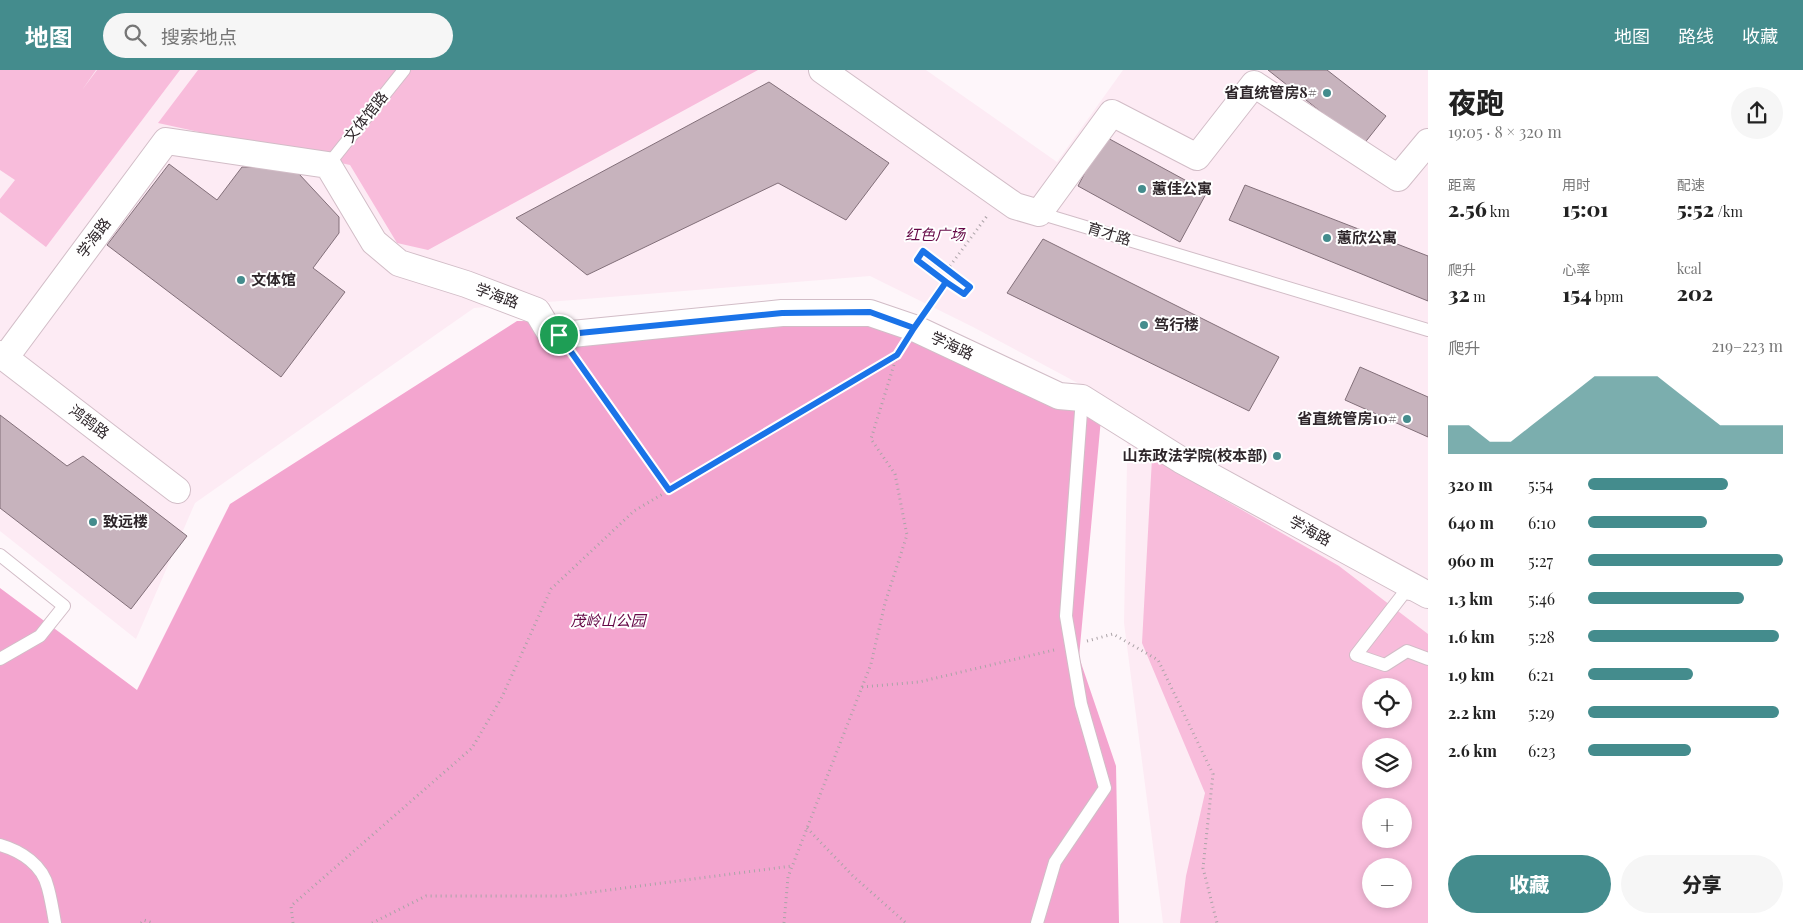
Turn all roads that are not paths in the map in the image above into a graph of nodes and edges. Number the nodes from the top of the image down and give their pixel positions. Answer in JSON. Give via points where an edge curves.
{"nodes":[{"id":1,"x":404,"y":70,"type":"edge"},
{"id":2,"x":822,"y":70,"type":"edge"},
{"id":3,"x":1428,"y":142,"type":"edge"},
{"id":4,"x":328,"y":165,"type":"junction"},
{"id":5,"x":1039,"y":213,"type":"junction"},
{"id":6,"x":1428,"y":330,"type":"edge"},
{"id":7,"x":2,"y":356,"type":"edge"},
{"id":8,"x":1082,"y":398,"type":"junction"},
{"id":9,"x":178,"y":490,"type":"dead end"},
{"id":10,"x":0,"y":555,"type":"edge"},
{"id":11,"x":1428,"y":596,"type":"edge"},
{"id":12,"x":0,"y":658,"type":"edge"},
{"id":13,"x":1428,"y":659,"type":"edge"},
{"id":14,"x":0,"y":845,"type":"edge"},
{"id":15,"x":55,"y":923,"type":"edge"},
{"id":16,"x":1037,"y":923,"type":"edge"}],
"edges":[{"from":1,"to":4,"type":"lane","name":"文体馆路"},
{"from":2,"to":5,"type":"street","name":"育才路","via":[[1015,206]]},
{"from":3,"to":5,"type":"street","via":[[1398,178],[1254,84],[1198,157],[1112,113]]},
{"from":4,"to":7,"type":"street","name":"学海路","via":[[166,141]]},
{"from":4,"to":8,"type":"street","name":"学海路","via":[[374,242],[399,263],[537,311],[552,336],[782,313],[870,312],[914,328],[1059,396]]},
{"from":5,"to":6,"type":"lane","name":"育才路"},
{"from":7,"to":9,"type":"street","name":"鸿鹄路"},
{"from":8,"to":11,"type":"street","name":"学海路","via":[[1181,460]]},
{"from":8,"to":16,"type":"lane","via":[[1066,616],[1081,704],[1105,788],[1054,862]]},
{"from":10,"to":12,"type":"lane","via":[[64,606],[40,636]]},
{"from":11,"to":13,"type":"lane","via":[[1404,593],[1356,656],[1385,665],[1407,650]]},
{"from":14,"to":15,"type":"lane","via":[[34,863],[48,886]]}]}
